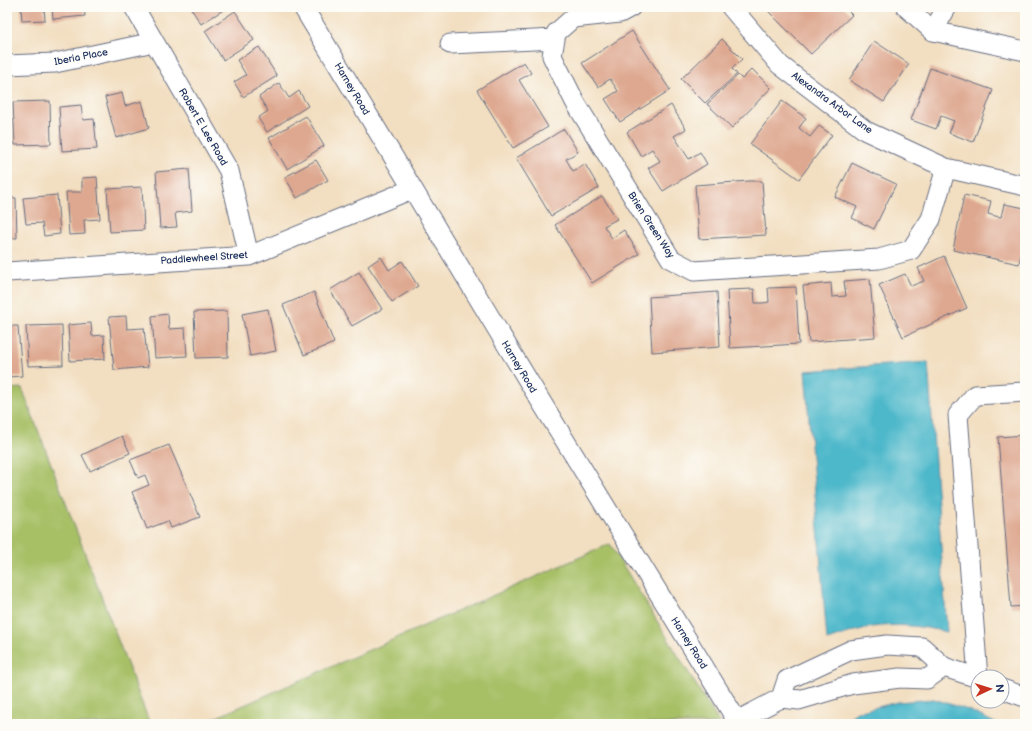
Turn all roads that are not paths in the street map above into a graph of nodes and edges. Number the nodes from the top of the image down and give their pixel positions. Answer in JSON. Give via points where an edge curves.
{"nodes":[{"id":1,"x":134,"y":7,"type":"edge"},
{"id":2,"x":304,"y":7,"type":"edge"},
{"id":3,"x":631,"y":7,"type":"edge"},
{"id":4,"x":731,"y":7,"type":"edge"},
{"id":5,"x":906,"y":7,"type":"edge"},
{"id":6,"x":947,"y":7,"type":"edge"},
{"id":7,"x":933,"y":31,"type":"junction"},
{"id":8,"x":555,"y":39,"type":"junction"},
{"id":9,"x":154,"y":42,"type":"junction"},
{"id":10,"x":450,"y":44,"type":"dead end"},
{"id":11,"x":1025,"y":51,"type":"edge"},
{"id":12,"x":7,"y":66,"type":"edge"},
{"id":13,"x":946,"y":168,"type":"junction"},
{"id":14,"x":1025,"y":186,"type":"edge"},
{"id":15,"x":412,"y":189,"type":"junction"},
{"id":16,"x":249,"y":256,"type":"junction"},
{"id":17,"x":7,"y":272,"type":"edge"},
{"id":18,"x":1025,"y":392,"type":"edge"},
{"id":19,"x":944,"y":667,"type":"junction"},
{"id":20,"x":977,"y":669,"type":"edge"},
{"id":21,"x":970,"y":675,"type":"edge"},
{"id":22,"x":1010,"y":692,"type":"edge"},
{"id":23,"x":1025,"y":697,"type":"edge"},
{"id":24,"x":781,"y":698,"type":"junction"},
{"id":25,"x":738,"y":722,"type":"edge"}],
"edges":[{"from":1,"to":9,"type":"street","name":"Robert E Lee Road"},
{"from":2,"to":15,"type":"street","name":"Harney Road"},
{"from":3,"to":8,"type":"street","via":[[620,13],[573,18],[556,33]]},
{"from":4,"to":13,"type":"street","name":"Alexandra Arbor Lane","via":[[780,65],[866,131]]},
{"from":5,"to":7,"type":"street"},
{"from":6,"to":7,"type":"street"},
{"from":7,"to":11,"type":"street"},
{"from":8,"to":10,"type":"street"},
{"from":8,"to":13,"type":"street","name":"Brien Green Way","via":[[552,56],[575,102],[671,260],[694,271],[878,259],[911,250],[932,219]]},
{"from":9,"to":12,"type":"street","name":"Iberia Place","via":[[54,63]]},
{"from":9,"to":16,"type":"street","name":"Robert E Lee Road","via":[[229,171]]},
{"from":13,"to":14,"type":"street","name":"Alexandra Arbor Lane"},
{"from":15,"to":16,"type":"street","name":"Paddlewheel Street"},
{"from":15,"to":25,"type":"street","name":"Harney Road"},
{"from":16,"to":17,"type":"street","name":"Paddlewheel Street"},
{"from":18,"to":20,"type":"street","via":[[975,395],[958,415]]},
{"from":19,"to":21,"type":"street"},
{"from":19,"to":24,"type":"street","via":[[927,679],[900,678],[853,684],[799,700]]},
{"from":19,"to":24,"type":"street","via":[[922,647],[887,645],[851,650],[787,680]]},
{"from":22,"to":23,"type":"street"},
{"from":24,"to":25,"type":"street"}]}
